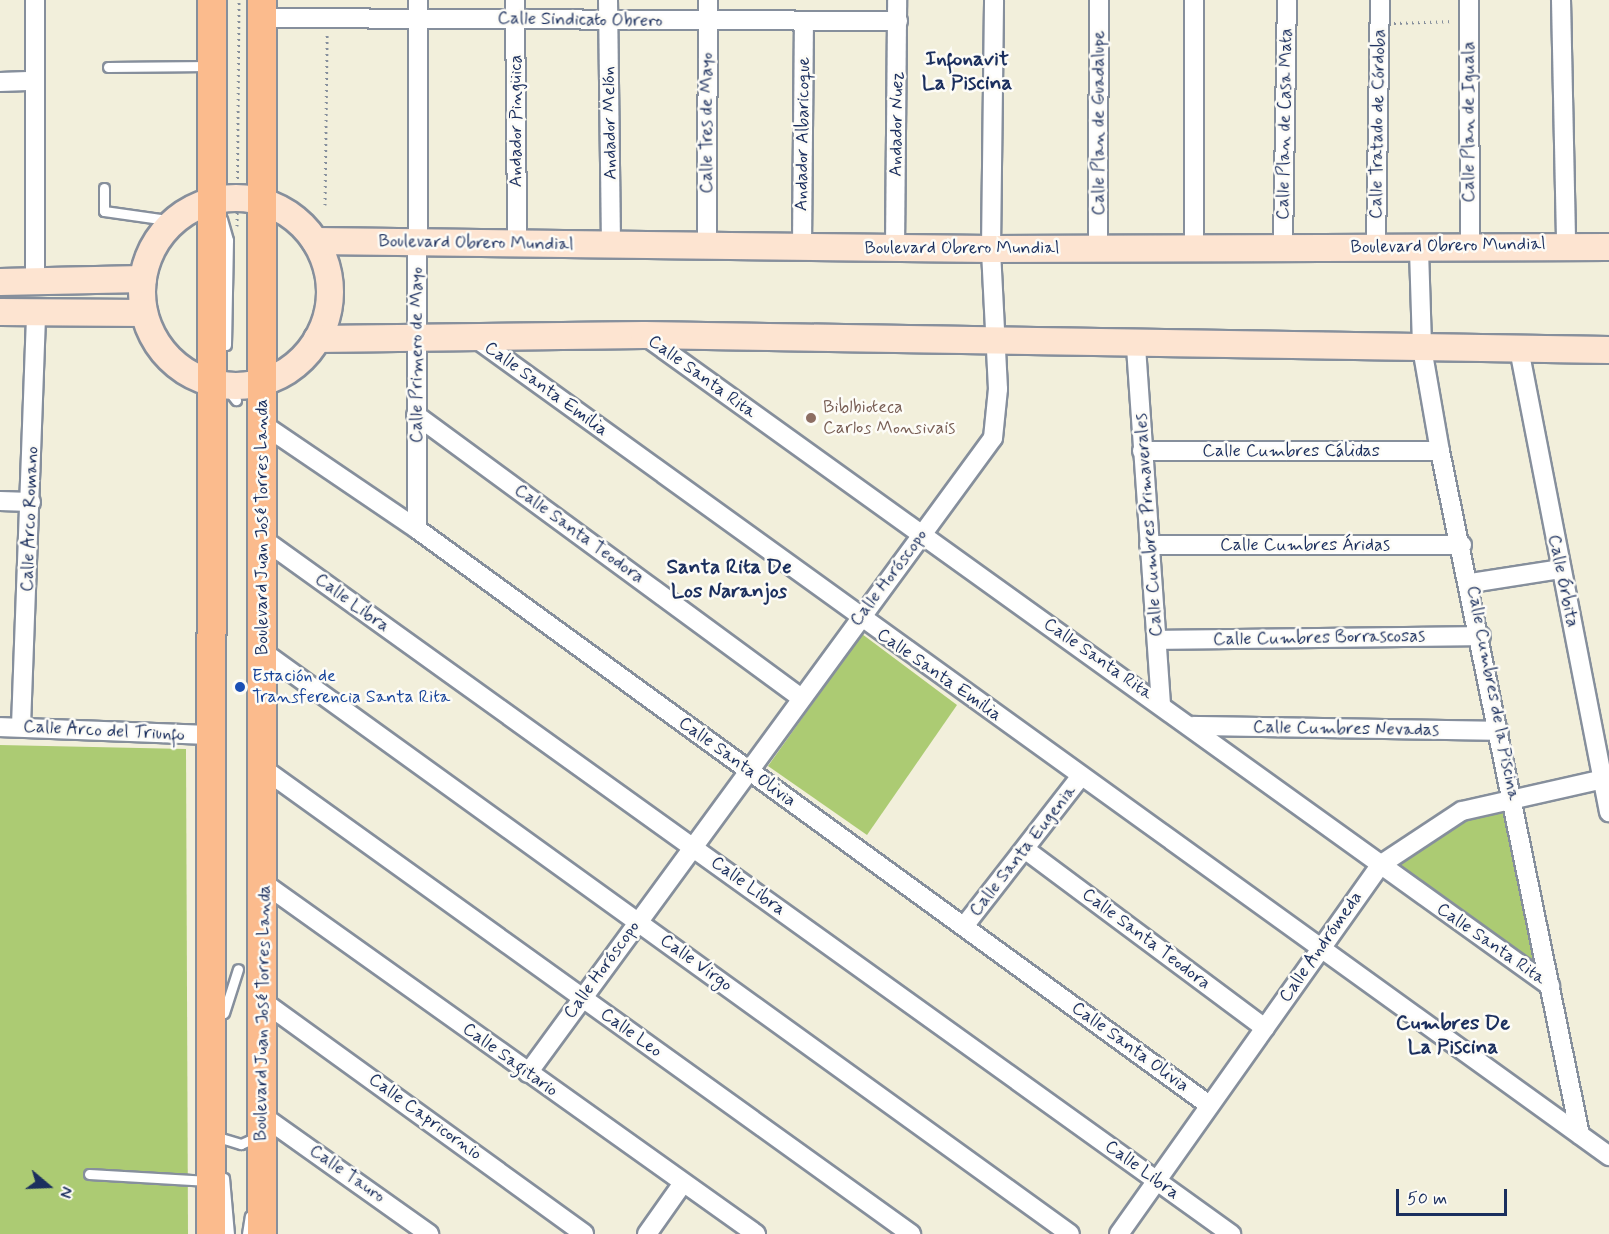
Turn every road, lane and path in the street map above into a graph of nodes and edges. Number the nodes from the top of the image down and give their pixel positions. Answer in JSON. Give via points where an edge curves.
{"nodes":[{"id":1,"x":36,"y":0,"type":"edge"},
{"id":2,"x":212,"y":0,"type":"edge"},
{"id":3,"x":239,"y":0,"type":"edge"},
{"id":4,"x":418,"y":0,"type":"edge"},
{"id":5,"x":515,"y":0,"type":"edge"},
{"id":6,"x":608,"y":0,"type":"edge"},
{"id":7,"x":708,"y":0,"type":"edge"},
{"id":8,"x":897,"y":0,"type":"edge"},
{"id":9,"x":994,"y":0,"type":"edge"},
{"id":10,"x":1099,"y":0,"type":"edge"},
{"id":11,"x":1194,"y":0,"type":"edge"},
{"id":12,"x":1287,"y":0,"type":"edge"},
{"id":13,"x":1380,"y":0,"type":"edge"},
{"id":14,"x":1469,"y":0,"type":"edge"},
{"id":15,"x":1561,"y":0,"type":"edge"},
{"id":16,"x":262,"y":9,"type":"edge"},
{"id":17,"x":418,"y":19,"type":"junction"},
{"id":18,"x":516,"y":19,"type":"junction"},
{"id":19,"x":327,"y":20,"type":"junction"},
{"id":20,"x":609,"y":21,"type":"junction"},
{"id":21,"x":708,"y":21,"type":"junction"},
{"id":22,"x":898,"y":21,"type":"junction"},
{"id":23,"x":1469,"y":21,"type":"junction"},
{"id":24,"x":804,"y":22,"type":"junction"},
{"id":25,"x":1381,"y":23,"type":"junction"},
{"id":26,"x":213,"y":66,"type":"junction"},
{"id":27,"x":108,"y":67,"type":"dead end"},
{"id":28,"x":35,"y":81,"type":"junction"},
{"id":29,"x":0,"y":82,"type":"edge"},
{"id":30,"x":104,"y":188,"type":"dead end"},
{"id":31,"x":238,"y":200,"type":"junction"},
{"id":32,"x":325,"y":205,"type":"dead end"},
{"id":33,"x":174,"y":221,"type":"junction"},
{"id":34,"x":237,"y":229,"type":"dead end"},
{"id":35,"x":315,"y":241,"type":"junction"},
{"id":36,"x":417,"y":241,"type":"junction"},
{"id":37,"x":516,"y":242,"type":"junction"},
{"id":38,"x":1470,"y":245,"type":"junction"},
{"id":39,"x":1566,"y":245,"type":"junction"},
{"id":40,"x":611,"y":246,"type":"junction"},
{"id":41,"x":707,"y":246,"type":"junction"},
{"id":42,"x":802,"y":246,"type":"junction"},
{"id":43,"x":1098,"y":247,"type":"junction"},
{"id":44,"x":1194,"y":247,"type":"junction"},
{"id":45,"x":1609,"y":247,"type":"edge"},
{"id":46,"x":896,"y":248,"type":"junction"},
{"id":47,"x":1283,"y":248,"type":"junction"},
{"id":48,"x":1376,"y":248,"type":"junction"},
{"id":49,"x":991,"y":249,"type":"junction"},
{"id":50,"x":1419,"y":250,"type":"junction"},
{"id":51,"x":142,"y":279,"type":"junction"},
{"id":52,"x":0,"y":282,"type":"edge"},
{"id":53,"x":35,"y":282,"type":"junction"},
{"id":54,"x":0,"y":312,"type":"edge"},
{"id":55,"x":36,"y":313,"type":"junction"},
{"id":56,"x":144,"y":313,"type":"junction"},
{"id":57,"x":416,"y":335,"type":"junction"},
{"id":58,"x":644,"y":335,"type":"junction"},
{"id":59,"x":474,"y":337,"type":"junction"},
{"id":60,"x":317,"y":339,"type":"junction"},
{"id":61,"x":996,"y":345,"type":"junction"},
{"id":62,"x":1136,"y":347,"type":"junction"},
{"id":63,"x":1422,"y":348,"type":"junction"},
{"id":64,"x":1519,"y":349,"type":"junction"},
{"id":65,"x":1609,"y":350,"type":"edge"},
{"id":66,"x":226,"y":358,"type":"dead end"},
{"id":67,"x":262,"y":383,"type":"junction"},
{"id":68,"x":224,"y":390,"type":"junction"},
{"id":69,"x":416,"y":415,"type":"junction"},
{"id":70,"x":261,"y":423,"type":"junction"},
{"id":71,"x":1142,"y":451,"type":"junction"},
{"id":72,"x":1440,"y":452,"type":"junction"},
{"id":73,"x":0,"y":501,"type":"edge"},
{"id":74,"x":31,"y":502,"type":"junction"},
{"id":75,"x":417,"y":529,"type":"junction"},
{"id":76,"x":920,"y":537,"type":"junction"},
{"id":77,"x":263,"y":539,"type":"junction"},
{"id":78,"x":1149,"y":545,"type":"junction"},
{"id":79,"x":1462,"y":546,"type":"junction"},
{"id":80,"x":1560,"y":569,"type":"junction"},
{"id":81,"x":1471,"y":583,"type":"junction"},
{"id":82,"x":858,"y":618,"type":"junction"},
{"id":83,"x":1481,"y":636,"type":"junction"},
{"id":84,"x":1157,"y":640,"type":"junction"},
{"id":85,"x":262,"y":651,"type":"junction"},
{"id":86,"x":800,"y":696,"type":"junction"},
{"id":87,"x":1161,"y":703,"type":"junction"},
{"id":88,"x":21,"y":726,"type":"junction"},
{"id":89,"x":1193,"y":726,"type":"junction"},
{"id":90,"x":0,"y":727,"type":"edge"},
{"id":91,"x":1499,"y":731,"type":"junction"},
{"id":92,"x":207,"y":735,"type":"junction"},
{"id":93,"x":747,"y":769,"type":"junction"},
{"id":94,"x":264,"y":770,"type":"junction"},
{"id":95,"x":1081,"y":776,"type":"junction"},
{"id":96,"x":1606,"y":779,"type":"edge"},
{"id":97,"x":1513,"y":797,"type":"junction"},
{"id":98,"x":1609,"y":812,"type":"edge"},
{"id":99,"x":692,"y":845,"type":"junction"},
{"id":100,"x":1026,"y":850,"type":"junction"},
{"id":101,"x":1380,"y":865,"type":"junction"},
{"id":102,"x":265,"y":884,"type":"junction"},
{"id":103,"x":638,"y":921,"type":"junction"},
{"id":104,"x":965,"y":925,"type":"junction"},
{"id":105,"x":1318,"y":949,"type":"junction"},
{"id":106,"x":224,"y":966,"type":"dead end"},
{"id":107,"x":238,"y":969,"type":"dead end"},
{"id":108,"x":1550,"y":986,"type":"junction"},
{"id":109,"x":582,"y":998,"type":"junction"},
{"id":110,"x":264,"y":1002,"type":"junction"},
{"id":111,"x":224,"y":1014,"type":"junction"},
{"id":112,"x":1265,"y":1028,"type":"junction"},
{"id":113,"x":528,"y":1073,"type":"junction"},
{"id":114,"x":1209,"y":1105,"type":"junction"},
{"id":115,"x":262,"y":1135,"type":"junction"},
{"id":116,"x":1580,"y":1135,"type":"junction"},
{"id":117,"x":221,"y":1138,"type":"junction"},
{"id":118,"x":1609,"y":1156,"type":"edge"},
{"id":119,"x":89,"y":1174,"type":"dead end"},
{"id":120,"x":211,"y":1181,"type":"junction"},
{"id":121,"x":1157,"y":1181,"type":"junction"},
{"id":122,"x":683,"y":1183,"type":"junction"},
{"id":123,"x":260,"y":1233,"type":"edge"},
{"id":124,"x":211,"y":1234,"type":"edge"},
{"id":125,"x":229,"y":1234,"type":"edge"},
{"id":126,"x":429,"y":1234,"type":"edge"},
{"id":127,"x":584,"y":1234,"type":"edge"},
{"id":128,"x":647,"y":1234,"type":"edge"},
{"id":129,"x":756,"y":1234,"type":"edge"},
{"id":130,"x":911,"y":1234,"type":"edge"},
{"id":131,"x":1070,"y":1234,"type":"edge"},
{"id":132,"x":1119,"y":1234,"type":"edge"},
{"id":133,"x":1231,"y":1234,"type":"edge"}],
"edges":[{"from":1,"to":28,"type":"street"},
{"from":2,"to":26,"type":"main road","name":"Boulevard Juan José Torres Landa"},
{"from":3,"to":31,"type":"path"},
{"from":4,"to":17,"type":"street","name":"Calle Primero de Mayo"},
{"from":5,"to":18,"type":"street","name":"Andador Pingüica"},
{"from":6,"to":20,"type":"street","name":"Andador Melón"},
{"from":7,"to":21,"type":"street","name":"Calle Tres de Mayo"},
{"from":8,"to":22,"type":"street","name":"Andador Nuez"},
{"from":9,"to":49,"type":"street","name":"Calle Horóscopo"},
{"from":10,"to":43,"type":"street","name":"Calle Plan de Guadalupe"},
{"from":11,"to":44,"type":"street"},
{"from":12,"to":47,"type":"street","name":"Calle Plan de Casa Mata"},
{"from":13,"to":25,"type":"street","name":"Calle Tratado de Córdoba"},
{"from":14,"to":23,"type":"street","name":"Calle Plan de Iguala"},
{"from":15,"to":39,"type":"street"},
{"from":16,"to":19,"type":"street","name":"Calle Sindicato Obrero"},
{"from":16,"to":31,"type":"main road","name":"Boulevard Juan José Torres Landa"},
{"from":17,"to":18,"type":"street","name":"Calle Sindicato Obrero"},
{"from":17,"to":19,"type":"street","name":"Calle Sindicato Obrero"},
{"from":17,"to":36,"type":"street","name":"Calle Primero de Mayo"},
{"from":18,"to":20,"type":"street","name":"Calle Sindicato Obrero"},
{"from":18,"to":37,"type":"street","name":"Andador Pingüica"},
{"from":19,"to":32,"type":"path"},
{"from":20,"to":21,"type":"street","name":"Calle Sindicato Obrero"},
{"from":20,"to":40,"type":"street","name":"Andador Melón"},
{"from":21,"to":24,"type":"street","name":"Calle Sindicato Obrero"},
{"from":21,"to":41,"type":"street","name":"Calle Tres de Mayo"},
{"from":22,"to":24,"type":"street","name":"Calle Sindicato Obrero"},
{"from":22,"to":46,"type":"street","name":"Andador Nuez"},
{"from":23,"to":25,"type":"path"},
{"from":23,"to":38,"type":"street","name":"Calle Plan de Iguala"},
{"from":24,"to":42,"type":"street","name":"Andador Albaricoque"},
{"from":25,"to":48,"type":"street","name":"Calle Tratado de Córdoba"},
{"from":26,"to":27,"type":"lane"},
{"from":26,"to":31,"type":"main road","name":"Boulevard Juan José Torres Landa"},
{"from":28,"to":29,"type":"street"},
{"from":28,"to":53,"type":"street"},
{"from":30,"to":33,"type":"lane","via":[[104,211]]},
{"from":31,"to":33,"type":"street"},
{"from":31,"to":34,"type":"path"},
{"from":31,"to":35,"type":"street","via":[[292,216]]},
{"from":31,"to":66,"type":"lane","via":[[228,240]]},
{"from":31,"to":67,"type":"main road","name":"Boulevard Juan José Torres Landa"},
{"from":31,"to":68,"type":"main road","name":"Boulevard Juan José Torres Landa"},
{"from":33,"to":51,"type":"street","via":[[148,257]]},
{"from":35,"to":36,"type":"street","name":"Boulevard Obrero Mundial"},
{"from":35,"to":60,"type":"street","via":[[330,290]]},
{"from":36,"to":37,"type":"street","name":"Boulevard Obrero Mundial"},
{"from":36,"to":57,"type":"street","name":"Calle Primero de Mayo"},
{"from":37,"to":40,"type":"street","name":"Boulevard Obrero Mundial"},
{"from":38,"to":39,"type":"street","name":"Boulevard Obrero Mundial"},
{"from":38,"to":50,"type":"street","name":"Boulevard Obrero Mundial"},
{"from":39,"to":45,"type":"street","name":"Boulevard Obrero Mundial"},
{"from":40,"to":41,"type":"street","name":"Boulevard Obrero Mundial"},
{"from":41,"to":42,"type":"street","name":"Boulevard Obrero Mundial"},
{"from":42,"to":46,"type":"street","name":"Boulevard Obrero Mundial"},
{"from":43,"to":44,"type":"street","name":"Boulevard Obrero Mundial"},
{"from":43,"to":49,"type":"street","name":"Boulevard Obrero Mundial"},
{"from":44,"to":47,"type":"street","name":"Boulevard Obrero Mundial"},
{"from":46,"to":49,"type":"street","name":"Boulevard Obrero Mundial"},
{"from":47,"to":48,"type":"street","name":"Boulevard Obrero Mundial"},
{"from":48,"to":50,"type":"street","name":"Boulevard Obrero Mundial"},
{"from":49,"to":61,"type":"street","name":"Calle Horóscopo"},
{"from":50,"to":63,"type":"street","name":"Calle Cumbres de la Piscina"},
{"from":51,"to":53,"type":"street"},
{"from":51,"to":56,"type":"street"},
{"from":52,"to":53,"type":"street"},
{"from":54,"to":55,"type":"street"},
{"from":55,"to":56,"type":"street"},
{"from":55,"to":74,"type":"street","name":"Calle Arco Romano"},
{"from":56,"to":68,"type":"street","via":[[167,357]]},
{"from":57,"to":59,"type":"street"},
{"from":57,"to":60,"type":"street"},
{"from":57,"to":69,"type":"street","name":"Calle Primero de Mayo"},
{"from":58,"to":59,"type":"street"},
{"from":58,"to":61,"type":"street"},
{"from":58,"to":76,"type":"street","name":"Calle Santa Rita"},
{"from":59,"to":82,"type":"street","name":"Calle Santa Emilia"},
{"from":60,"to":67,"type":"street","via":[[294,367]]},
{"from":61,"to":62,"type":"street"},
{"from":61,"to":76,"type":"street","name":"Calle Horóscopo","via":[[993,438]]},
{"from":62,"to":63,"type":"street"},
{"from":62,"to":71,"type":"street","name":"Calle Cumbres Primaverales"},
{"from":63,"to":64,"type":"street"},
{"from":63,"to":72,"type":"street","name":"Calle Cumbres de la Piscina"},
{"from":64,"to":65,"type":"street"},
{"from":64,"to":80,"type":"street","name":"Calle Órbita"},
{"from":67,"to":68,"type":"street"},
{"from":67,"to":70,"type":"main road","name":"Boulevard Juan José Torres Landa"},
{"from":68,"to":92,"type":"main road","name":"Boulevard Juan José Torres Landa"},
{"from":69,"to":75,"type":"street","name":"Calle Primero de Mayo"},
{"from":69,"to":86,"type":"street","name":"Calle Santa Teodora"},
{"from":70,"to":75,"type":"street","name":"Calle Santa Olivia"},
{"from":70,"to":77,"type":"main road","name":"Boulevard Juan José Torres Landa"},
{"from":71,"to":72,"type":"street","name":"Calle Cumbres Cálidas"},
{"from":71,"to":78,"type":"street","name":"Calle Cumbres Primaverales"},
{"from":72,"to":79,"type":"street","name":"Calle Cumbres de la Piscina"},
{"from":73,"to":74,"type":"street"},
{"from":74,"to":88,"type":"street","name":"Calle Arco Romano"},
{"from":75,"to":93,"type":"street","name":"Calle Santa Olivia"},
{"from":76,"to":82,"type":"street","name":"Calle Horóscopo"},
{"from":76,"to":87,"type":"street","name":"Calle Santa Rita"},
{"from":77,"to":85,"type":"main road","name":"Boulevard Juan José Torres Landa"},
{"from":77,"to":99,"type":"street","name":"Calle Libra"},
{"from":78,"to":79,"type":"street","name":"Calle Cumbres Áridas"},
{"from":78,"to":84,"type":"street","name":"Calle Cumbres Primaverales"},
{"from":79,"to":81,"type":"street","name":"Calle Cumbres de la Piscina"},
{"from":80,"to":81,"type":"street"},
{"from":80,"to":96,"type":"street","name":"Calle Órbita"},
{"from":81,"to":83,"type":"street","name":"Calle Cumbres de la Piscina"},
{"from":82,"to":86,"type":"street","name":"Calle Horóscopo"},
{"from":82,"to":95,"type":"street","name":"Calle Santa Emilia"},
{"from":83,"to":84,"type":"street","name":"Calle Cumbres Borrascosas"},
{"from":83,"to":91,"type":"street","name":"Calle Cumbres de la Piscina"},
{"from":84,"to":87,"type":"street","name":"Calle Cumbres Primaverales"},
{"from":85,"to":94,"type":"main road","name":"Boulevard Juan José Torres Landa"},
{"from":85,"to":103,"type":"street","name":"Calle Virgo"},
{"from":86,"to":93,"type":"street","name":"Calle Horóscopo"},
{"from":87,"to":89,"type":"street","name":"Calle Santa Rita"},
{"from":88,"to":90,"type":"street","name":"Calle Arco del Triunfo"},
{"from":88,"to":92,"type":"street","name":"Calle Arco del Triunfo"},
{"from":89,"to":91,"type":"street","name":"Calle Cumbres Nevadas"},
{"from":89,"to":101,"type":"street","name":"Calle Santa Rita"},
{"from":91,"to":97,"type":"street","name":"Calle Cumbres de la Piscina"},
{"from":92,"to":120,"type":"main road","name":"Boulevard Juan José Torres Landa"},
{"from":93,"to":99,"type":"street","name":"Calle Horóscopo"},
{"from":93,"to":104,"type":"street","name":"Calle Santa Olivia"},
{"from":94,"to":102,"type":"main road","name":"Boulevard Juan José Torres Landa"},
{"from":94,"to":109,"type":"street","name":"Calle Leo"},
{"from":95,"to":100,"type":"street","name":"Calle Santa Eugenia"},
{"from":95,"to":105,"type":"street","name":"Calle Santa Emilia"},
{"from":96,"to":97,"type":"street","name":"Calle Andrómeda"},
{"from":96,"to":98,"type":"street","name":"Calle Órbita"},
{"from":97,"to":101,"type":"street","name":"Calle Andrómeda","via":[[1438,822]]},
{"from":97,"to":108,"type":"street","name":"Calle Cumbres de la Piscina"},
{"from":99,"to":103,"type":"street","name":"Calle Horóscopo"},
{"from":99,"to":121,"type":"street","name":"Calle Libra"},
{"from":100,"to":104,"type":"street","name":"Calle Santa Eugenia"},
{"from":100,"to":112,"type":"street","name":"Calle Santa Teodora"},
{"from":101,"to":105,"type":"street","name":"Calle Andrómeda"},
{"from":101,"to":108,"type":"street","name":"Calle Santa Rita"},
{"from":102,"to":110,"type":"main road","name":"Boulevard Juan José Torres Landa"},
{"from":102,"to":113,"type":"street","name":"Calle Sagitario"},
{"from":103,"to":109,"type":"street","name":"Calle Horóscopo"},
{"from":103,"to":131,"type":"street","name":"Calle Virgo"},
{"from":104,"to":114,"type":"street","name":"Calle Santa Olivia"},
{"from":105,"to":112,"type":"street","name":"Calle Andrómeda"},
{"from":105,"to":116,"type":"street","name":"Calle Santa Emilia"},
{"from":106,"to":111,"type":"lane"},
{"from":107,"to":111,"type":"lane"},
{"from":108,"to":116,"type":"street","name":"Calle Cumbres de la Piscina"},
{"from":109,"to":113,"type":"street","name":"Calle Horóscopo"},
{"from":109,"to":130,"type":"street","name":"Calle Leo"},
{"from":110,"to":115,"type":"main road","name":"Boulevard Juan José Torres Landa"},
{"from":110,"to":127,"type":"street","name":"Calle Capricornio"},
{"from":111,"to":117,"type":"lane"},
{"from":112,"to":114,"type":"street","name":"Calle Andrómeda"},
{"from":113,"to":122,"type":"street","name":"Calle Sagitario"},
{"from":114,"to":121,"type":"street","name":"Calle Andrómeda"},
{"from":115,"to":117,"type":"lane","via":[[240,1144]]},
{"from":115,"to":123,"type":"main road","name":"Boulevard Juan José Torres Landa"},
{"from":115,"to":126,"type":"street","name":"Calle Tauro"},
{"from":116,"to":118,"type":"street","name":"Calle Santa Emilia"},
{"from":117,"to":125,"type":"lane"},
{"from":119,"to":120,"type":"lane"},
{"from":120,"to":124,"type":"main road","name":"Boulevard Juan José Torres Landa"},
{"from":121,"to":132,"type":"street","name":"Calle Andrómeda"},
{"from":121,"to":133,"type":"street","name":"Calle Libra"},
{"from":122,"to":128,"type":"street"},
{"from":122,"to":129,"type":"street","name":"Calle Sagitario"}]}
